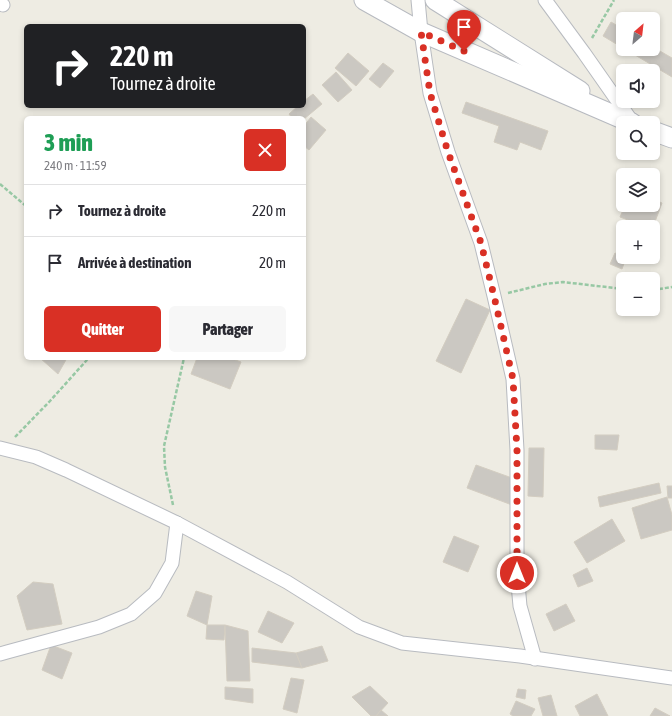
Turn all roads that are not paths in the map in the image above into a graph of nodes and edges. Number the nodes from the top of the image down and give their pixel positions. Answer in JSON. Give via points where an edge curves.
{"nodes":[{"id":1,"x":364,"y":0,"type":"edge"},
{"id":2,"x":418,"y":0,"type":"edge"},
{"id":3,"x":435,"y":0,"type":"edge"},
{"id":4,"x":545,"y":0,"type":"edge"},
{"id":5,"x":421,"y":32,"type":"junction"},
{"id":6,"x":617,"y":116,"type":"edge"},
{"id":7,"x":622,"y":116,"type":"edge"},
{"id":8,"x":628,"y":116,"type":"edge"},
{"id":9,"x":660,"y":134,"type":"edge"},
{"id":10,"x":672,"y":138,"type":"edge"},
{"id":11,"x":2,"y":448,"type":"edge"},
{"id":12,"x":178,"y":523,"type":"junction"},
{"id":13,"x":0,"y":654,"type":"edge"},
{"id":14,"x":535,"y":658,"type":"junction"},
{"id":15,"x":672,"y":678,"type":"edge"}],
"edges":[{"from":1,"to":5,"type":"main road"},
{"from":2,"to":5,"type":"street"},
{"from":3,"to":7,"type":"main road"},
{"from":4,"to":8,"type":"street"},
{"from":5,"to":6,"type":"main road"},
{"from":5,"to":14,"type":"street","via":[[430,93],[481,243],[513,379],[517,450],[517,573],[520,606]]},
{"from":9,"to":10,"type":"main road"},
{"from":11,"to":12,"type":"street","via":[[36,457],[60,467]]},
{"from":12,"to":13,"type":"street","via":[[172,563],[155,593],[131,614],[99,627]]},
{"from":12,"to":14,"type":"street","via":[[286,582],[360,627],[402,643]]},
{"from":14,"to":15,"type":"street"}]}
